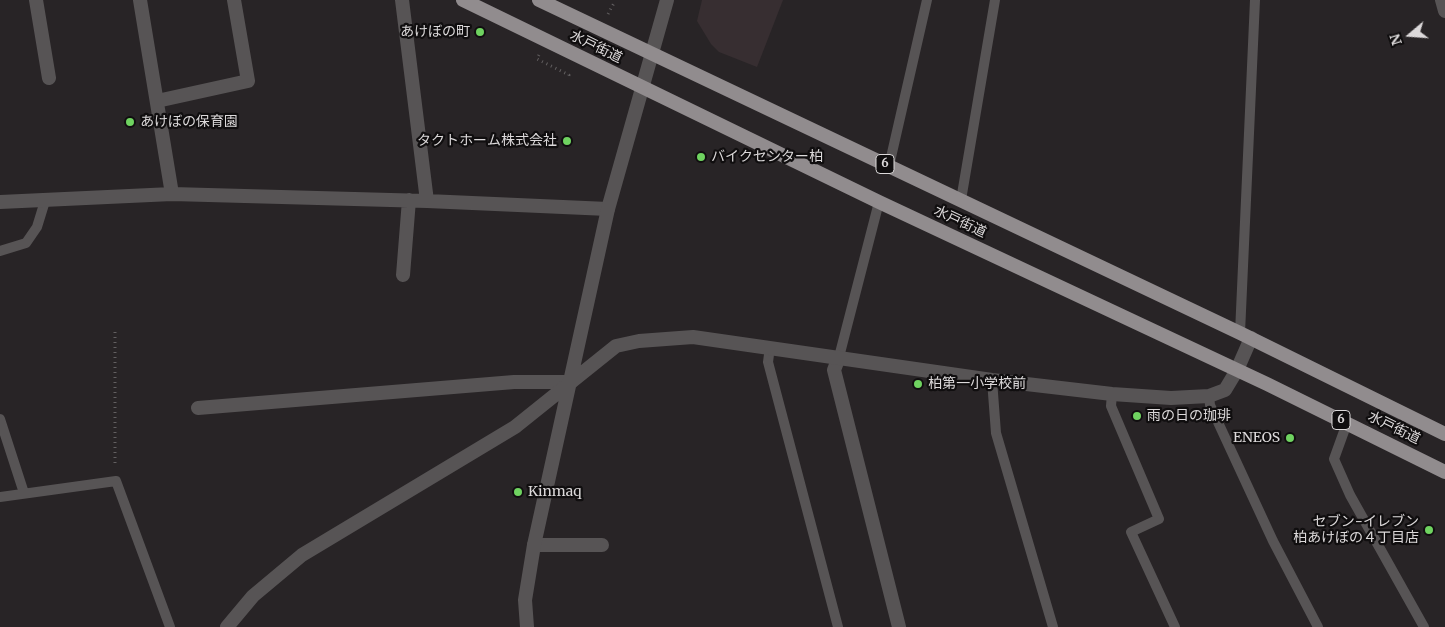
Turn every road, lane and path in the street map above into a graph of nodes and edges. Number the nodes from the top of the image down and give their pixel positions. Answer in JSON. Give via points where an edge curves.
{"nodes":[{"id":1,"x":36,"y":0,"type":"edge"},
{"id":2,"x":140,"y":0,"type":"edge"},
{"id":3,"x":234,"y":0,"type":"edge"},
{"id":4,"x":402,"y":0,"type":"edge"},
{"id":5,"x":463,"y":0,"type":"edge"},
{"id":6,"x":539,"y":0,"type":"edge"},
{"id":7,"x":667,"y":0,"type":"edge"},
{"id":8,"x":926,"y":0,"type":"edge"},
{"id":9,"x":995,"y":0,"type":"edge"},
{"id":10,"x":1255,"y":0,"type":"edge"},
{"id":11,"x":1442,"y":0,"type":"edge"},
{"id":12,"x":1445,"y":11,"type":"edge"},
{"id":13,"x":653,"y":54,"type":"junction"},
{"id":14,"x":537,"y":59,"type":"dead end"},
{"id":15,"x":49,"y":78,"type":"dead end"},
{"id":16,"x":568,"y":78,"type":"dead end"},
{"id":17,"x":642,"y":88,"type":"junction"},
{"id":18,"x":157,"y":101,"type":"junction"},
{"id":19,"x":888,"y":166,"type":"junction"},
{"id":20,"x":172,"y":194,"type":"junction"},
{"id":21,"x":409,"y":200,"type":"junction"},
{"id":22,"x":961,"y":200,"type":"junction"},
{"id":23,"x":45,"y":201,"type":"junction"},
{"id":24,"x":427,"y":201,"type":"junction"},
{"id":25,"x":0,"y":202,"type":"edge"},
{"id":26,"x":880,"y":202,"type":"junction"},
{"id":27,"x":608,"y":209,"type":"junction"},
{"id":28,"x":0,"y":251,"type":"edge"},
{"id":29,"x":403,"y":275,"type":"dead end"},
{"id":30,"x":115,"y":332,"type":"dead end"},
{"id":31,"x":1245,"y":336,"type":"junction"},
{"id":32,"x":770,"y":347,"type":"junction"},
{"id":33,"x":839,"y":357,"type":"junction"},
{"id":34,"x":1237,"y":370,"type":"junction"},
{"id":35,"x":992,"y":380,"type":"junction"},
{"id":36,"x":571,"y":382,"type":"junction"},
{"id":37,"x":1112,"y":394,"type":"junction"},
{"id":38,"x":1209,"y":396,"type":"junction"},
{"id":39,"x":198,"y":408,"type":"dead end"},
{"id":40,"x":0,"y":419,"type":"edge"},
{"id":41,"x":1347,"y":423,"type":"junction"},
{"id":42,"x":1445,"y":434,"type":"edge"},
{"id":43,"x":1445,"y":472,"type":"edge"},
{"id":44,"x":116,"y":480,"type":"junction"},
{"id":45,"x":24,"y":493,"type":"junction"},
{"id":46,"x":0,"y":497,"type":"edge"},
{"id":47,"x":534,"y":545,"type":"junction"},
{"id":48,"x":602,"y":545,"type":"dead end"},
{"id":49,"x":170,"y":627,"type":"edge"},
{"id":50,"x":227,"y":627,"type":"edge"},
{"id":51,"x":527,"y":627,"type":"edge"},
{"id":52,"x":838,"y":627,"type":"edge"},
{"id":53,"x":899,"y":627,"type":"edge"},
{"id":54,"x":1053,"y":627,"type":"edge"},
{"id":55,"x":1175,"y":627,"type":"edge"},
{"id":56,"x":1318,"y":627,"type":"edge"},
{"id":57,"x":1424,"y":627,"type":"edge"}],
"edges":[{"from":1,"to":15,"type":"street"},
{"from":2,"to":18,"type":"street"},
{"from":3,"to":18,"type":"street","via":[[248,81]]},
{"from":4,"to":24,"type":"street"},
{"from":5,"to":17,"type":"highway","name":"水戸街道","number":"6"},
{"from":6,"to":13,"type":"highway","name":"水戸街道","number":"6"},
{"from":7,"to":13,"type":"street"},
{"from":8,"to":19,"type":"lane"},
{"from":9,"to":22,"type":"lane"},
{"from":10,"to":31,"type":"lane"},
{"from":11,"to":12,"type":"street"},
{"from":13,"to":17,"type":"street"},
{"from":13,"to":19,"type":"highway","name":"水戸街道","number":"6"},
{"from":14,"to":16,"type":"path","via":[[569,75]]},
{"from":17,"to":26,"type":"highway","name":"水戸街道","number":"6"},
{"from":17,"to":27,"type":"street"},
{"from":18,"to":20,"type":"street"},
{"from":19,"to":22,"type":"highway","name":"水戸街道","number":"6"},
{"from":20,"to":21,"type":"street"},
{"from":20,"to":23,"type":"street"},
{"from":21,"to":24,"type":"street"},
{"from":21,"to":29,"type":"street"},
{"from":22,"to":31,"type":"highway","name":"水戸街道","number":"6"},
{"from":23,"to":25,"type":"street"},
{"from":23,"to":28,"type":"lane","via":[[37,227],[26,243]]},
{"from":24,"to":27,"type":"street"},
{"from":26,"to":33,"type":"lane"},
{"from":26,"to":34,"type":"highway","name":"水戸街道","number":"6"},
{"from":27,"to":36,"type":"street"},
{"from":30,"to":44,"type":"path"},
{"from":31,"to":34,"type":"street"},
{"from":31,"to":42,"type":"highway","name":"水戸街道","number":"6"},
{"from":32,"to":33,"type":"street"},
{"from":32,"to":36,"type":"street","via":[[693,337],[639,341],[616,346]]},
{"from":32,"to":52,"type":"lane","via":[[768,362]]},
{"from":33,"to":35,"type":"street"},
{"from":33,"to":53,"type":"street","via":[[834,370]]},
{"from":34,"to":38,"type":"street","via":[[1225,390]]},
{"from":34,"to":41,"type":"highway","name":"水戸街道","number":"6"},
{"from":35,"to":37,"type":"street"},
{"from":35,"to":54,"type":"lane","via":[[996,433]]},
{"from":36,"to":39,"type":"street","via":[[514,382]]},
{"from":36,"to":47,"type":"street"},
{"from":36,"to":50,"type":"street","via":[[515,427],[302,554],[254,596]]},
{"from":37,"to":38,"type":"street","via":[[1171,398]]},
{"from":37,"to":55,"type":"lane","via":[[1111,406],[1159,519],[1131,532]]},
{"from":38,"to":56,"type":"lane","via":[[1210,405],[1272,541]]},
{"from":40,"to":45,"type":"lane"},
{"from":41,"to":43,"type":"highway","name":"水戸街道","number":"6"},
{"from":41,"to":57,"type":"lane","via":[[1334,459],[1350,495]]},
{"from":44,"to":45,"type":"lane"},
{"from":44,"to":49,"type":"lane"},
{"from":45,"to":46,"type":"lane"},
{"from":47,"to":48,"type":"street"},
{"from":47,"to":51,"type":"street","via":[[525,600]]}]}
